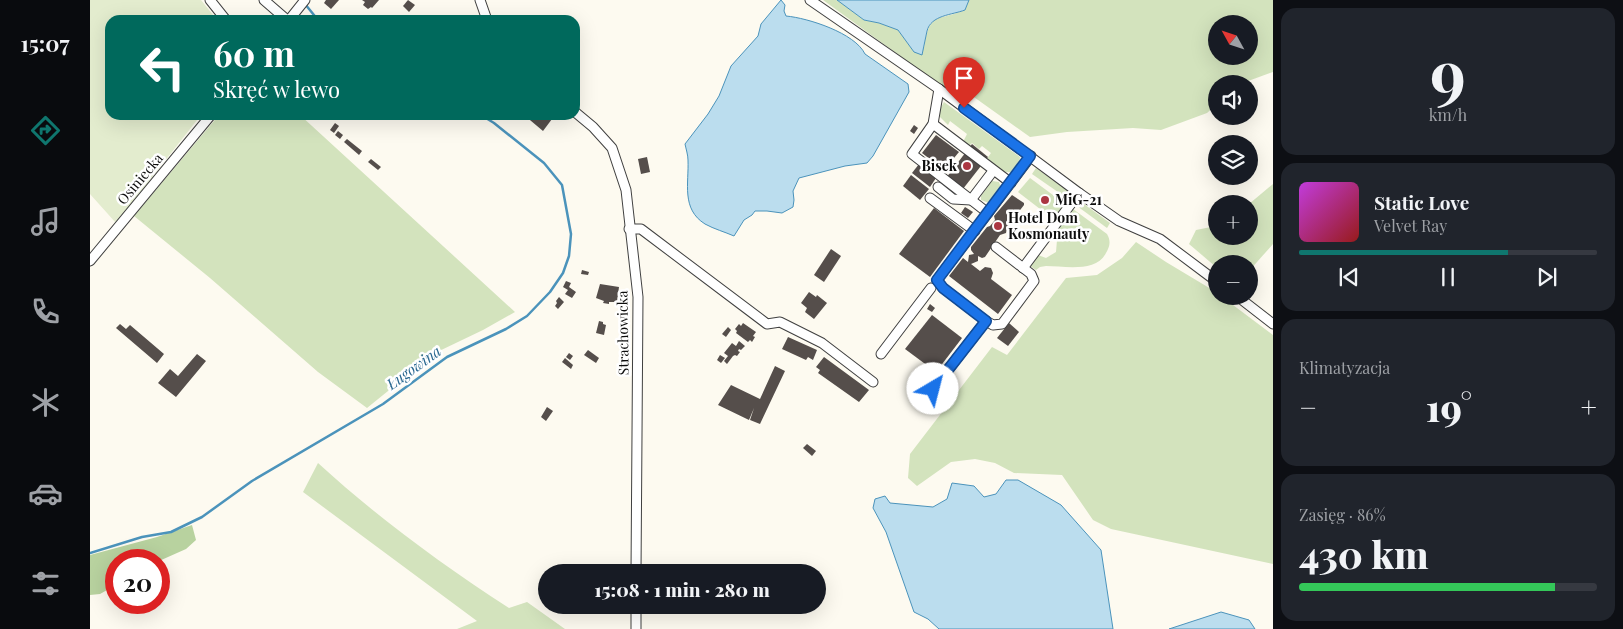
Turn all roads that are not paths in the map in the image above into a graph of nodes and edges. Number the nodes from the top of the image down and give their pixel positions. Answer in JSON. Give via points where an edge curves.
{"nodes":[{"id":1,"x":210,"y":0,"type":"edge"},
{"id":2,"x":264,"y":0,"type":"edge"},
{"id":3,"x":480,"y":0,"type":"edge"},
{"id":4,"x":810,"y":0,"type":"edge"},
{"id":5,"x":302,"y":4,"type":"edge"},
{"id":6,"x":222,"y":15,"type":"edge"},
{"id":7,"x":282,"y":15,"type":"edge"},
{"id":8,"x":292,"y":15,"type":"edge"},
{"id":9,"x":485,"y":15,"type":"edge"},
{"id":10,"x":939,"y":89,"type":"junction"},
{"id":11,"x":580,"y":116,"type":"edge"},
{"id":12,"x":207,"y":120,"type":"edge"},
{"id":13,"x":932,"y":124,"type":"junction"},
{"id":14,"x":1030,"y":156,"type":"junction"},
{"id":15,"x":993,"y":171,"type":"junction"},
{"id":16,"x":1011,"y":183,"type":"junction"},
{"id":17,"x":938,"y":187,"type":"dead end"},
{"id":18,"x":1079,"y":193,"type":"junction"},
{"id":19,"x":930,"y":198,"type":"dead end"},
{"id":20,"x":971,"y":200,"type":"junction"},
{"id":21,"x":988,"y":213,"type":"junction"},
{"id":22,"x":629,"y":229,"type":"junction"},
{"id":23,"x":975,"y":231,"type":"junction"},
{"id":24,"x":996,"y":247,"type":"dead end"},
{"id":25,"x":90,"y":261,"type":"edge"},
{"id":26,"x":1023,"y":268,"type":"junction"},
{"id":27,"x":1208,"y":275,"type":"edge"},
{"id":28,"x":931,"y":288,"type":"dead end"},
{"id":29,"x":1248,"y":305,"type":"edge"},
{"id":30,"x":986,"y":321,"type":"junction"},
{"id":31,"x":1273,"y":324,"type":"edge"},
{"id":32,"x":881,"y":354,"type":"dead end"},
{"id":33,"x":873,"y":382,"type":"dead end"},
{"id":34,"x":933,"y":389,"type":"dead end"},
{"id":35,"x":636,"y":564,"type":"edge"},
{"id":36,"x":636,"y":614,"type":"edge"},
{"id":37,"x":636,"y":629,"type":"edge"}],
"edges":[{"from":1,"to":6,"type":"street"},
{"from":2,"to":7,"type":"street"},
{"from":3,"to":9,"type":"street"},
{"from":4,"to":10,"type":"street"},
{"from":5,"to":8,"type":"street"},
{"from":10,"to":13,"type":"street"},
{"from":10,"to":14,"type":"street"},
{"from":11,"to":22,"type":"street","name":"Strachowicka","via":[[612,148],[626,190]]},
{"from":12,"to":25,"type":"street","name":"Osiniecka"},
{"from":13,"to":15,"type":"street"},
{"from":13,"to":20,"type":"street","via":[[912,154]]},
{"from":14,"to":16,"type":"street"},
{"from":14,"to":18,"type":"street"},
{"from":15,"to":16,"type":"street"},
{"from":15,"to":20,"type":"street"},
{"from":16,"to":21,"type":"street"},
{"from":17,"to":20,"type":"street","via":[[953,199]]},
{"from":18,"to":26,"type":"street"},
{"from":18,"to":27,"type":"street","via":[[1119,221],[1160,239]]},
{"from":19,"to":23,"type":"street"},
{"from":20,"to":21,"type":"street"},
{"from":21,"to":23,"type":"street"},
{"from":22,"to":33,"type":"street","via":[[641,229],[767,324],[780,322],[822,343]]},
{"from":22,"to":35,"type":"street","name":"Strachowicka","via":[[638,297]]},
{"from":23,"to":30,"type":"street","via":[[937,280]]},
{"from":24,"to":26,"type":"street"},
{"from":26,"to":30,"type":"street","via":[[1032,274],[1034,281],[1030,287],[1002,324],[993,325]]},
{"from":28,"to":32,"type":"street"},
{"from":29,"to":31,"type":"street"},
{"from":30,"to":34,"type":"street"},
{"from":36,"to":37,"type":"street"}]}
